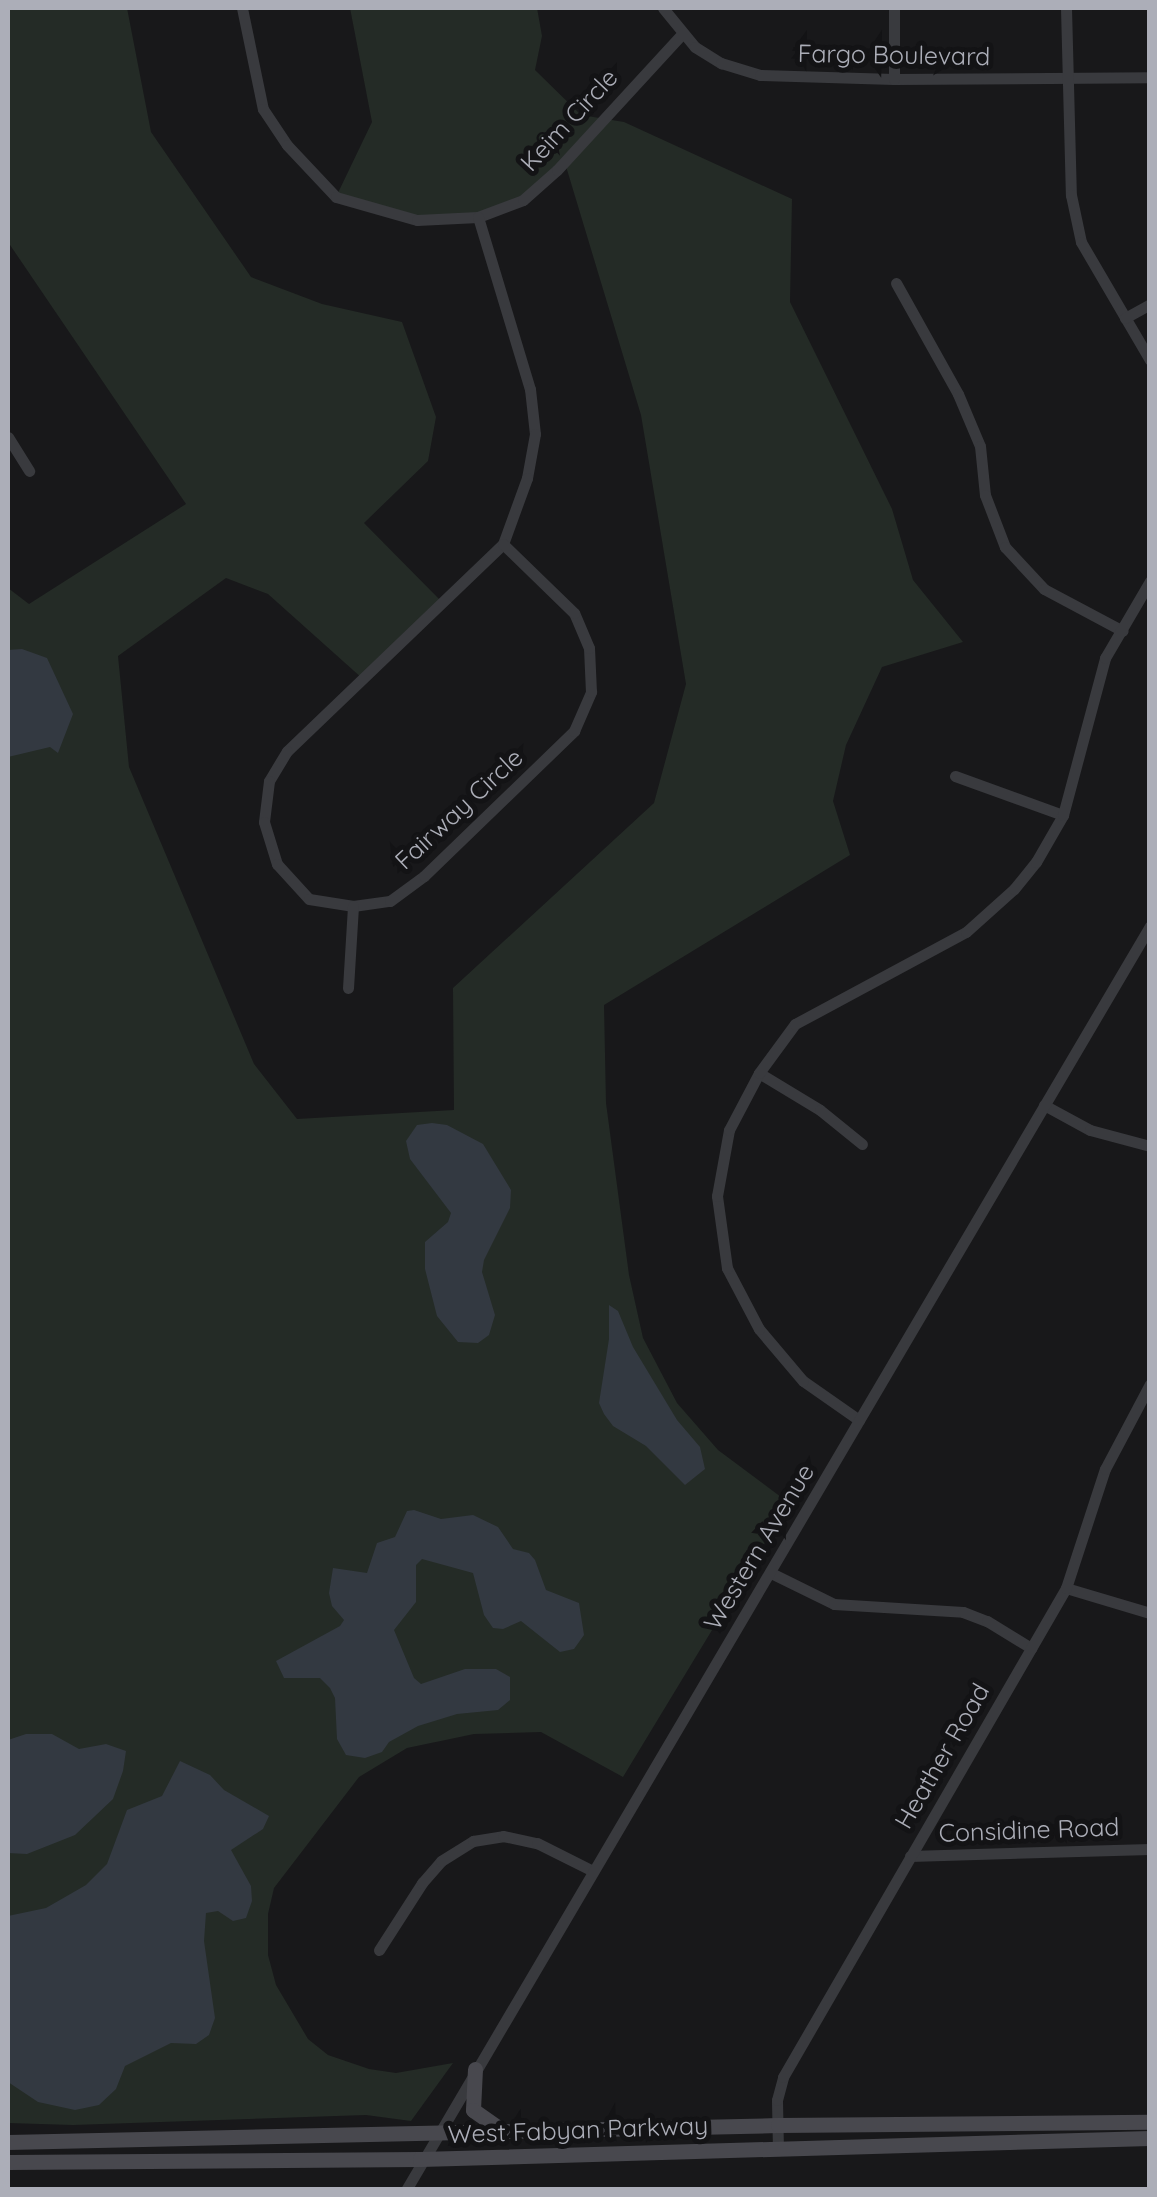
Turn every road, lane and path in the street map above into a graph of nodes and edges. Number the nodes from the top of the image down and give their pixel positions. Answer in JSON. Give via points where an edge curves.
{"nodes":[{"id":1,"x":242,"y":8,"type":"edge"},
{"id":2,"x":662,"y":8,"type":"edge"},
{"id":3,"x":894,"y":8,"type":"edge"},
{"id":4,"x":1066,"y":8,"type":"edge"},
{"id":5,"x":682,"y":34,"type":"junction"},
{"id":6,"x":1150,"y":77,"type":"edge"},
{"id":7,"x":894,"y":80,"type":"junction"},
{"id":8,"x":1066,"y":80,"type":"junction"},
{"id":9,"x":478,"y":217,"type":"junction"},
{"id":10,"x":896,"y":283,"type":"dead end"},
{"id":11,"x":1150,"y":304,"type":"edge"},
{"id":12,"x":1125,"y":318,"type":"junction"},
{"id":13,"x":1150,"y":360,"type":"edge"},
{"id":14,"x":8,"y":436,"type":"edge"},
{"id":15,"x":30,"y":471,"type":"dead end"},
{"id":16,"x":503,"y":544,"type":"junction"},
{"id":17,"x":1150,"y":581,"type":"edge"},
{"id":18,"x":1122,"y":630,"type":"junction"},
{"id":19,"x":955,"y":776,"type":"dead end"},
{"id":20,"x":1064,"y":815,"type":"junction"},
{"id":21,"x":353,"y":906,"type":"junction"},
{"id":22,"x":1150,"y":926,"type":"edge"},
{"id":23,"x":348,"y":988,"type":"dead end"},
{"id":24,"x":758,"y":1074,"type":"junction"},
{"id":25,"x":1044,"y":1105,"type":"junction"},
{"id":26,"x":862,"y":1144,"type":"dead end"},
{"id":27,"x":1150,"y":1146,"type":"edge"},
{"id":28,"x":1150,"y":1384,"type":"edge"},
{"id":29,"x":860,"y":1420,"type":"junction"},
{"id":30,"x":771,"y":1573,"type":"junction"},
{"id":31,"x":1066,"y":1588,"type":"junction"},
{"id":32,"x":1150,"y":1613,"type":"edge"},
{"id":33,"x":1031,"y":1648,"type":"junction"},
{"id":34,"x":1150,"y":1849,"type":"edge"},
{"id":35,"x":910,"y":1856,"type":"junction"},
{"id":36,"x":592,"y":1870,"type":"junction"},
{"id":37,"x":379,"y":1950,"type":"dead end"},
{"id":38,"x":474,"y":2069,"type":"junction"},
{"id":39,"x":1150,"y":2122,"type":"edge"},
{"id":40,"x":778,"y":2125,"type":"junction"},
{"id":41,"x":504,"y":2131,"type":"junction"},
{"id":42,"x":437,"y":2133,"type":"junction"},
{"id":43,"x":1150,"y":2138,"type":"edge"},
{"id":44,"x":8,"y":2142,"type":"edge"},
{"id":45,"x":778,"y":2149,"type":"junction"},
{"id":46,"x":420,"y":2160,"type":"junction"},
{"id":47,"x":8,"y":2162,"type":"edge"},
{"id":48,"x":406,"y":2190,"type":"edge"}],
"edges":[{"from":1,"to":9,"type":"street","name":"Keim Circle","via":[[263,109],[336,197],[417,220]]},
{"from":2,"to":5,"type":"street","name":"Fargo Boulevard"},
{"from":3,"to":7,"type":"street"},
{"from":4,"to":8,"type":"street"},
{"from":5,"to":7,"type":"street","name":"Fargo Boulevard","via":[[721,63],[760,75]]},
{"from":5,"to":9,"type":"street","name":"Keim Circle","via":[[557,170],[522,200]]},
{"from":6,"to":8,"type":"street","name":"Fargo Boulevard"},
{"from":7,"to":8,"type":"street","name":"Fargo Boulevard"},
{"from":8,"to":12,"type":"street","via":[[1071,195],[1081,242]]},
{"from":9,"to":16,"type":"street","name":"Fairway Circle","via":[[530,389],[535,434],[528,478]]},
{"from":10,"to":18,"type":"street","via":[[980,446],[985,495],[1004,547],[1044,589]]},
{"from":11,"to":12,"type":"street"},
{"from":12,"to":13,"type":"street"},
{"from":14,"to":15,"type":"street"},
{"from":16,"to":21,"type":"street","name":"Fairway Circle","via":[[286,751],[269,781],[264,822],[277,864],[308,899]]},
{"from":16,"to":21,"type":"street","name":"Fairway Circle","via":[[574,613],[589,648],[592,692],[574,732],[424,876],[390,901]]},
{"from":17,"to":18,"type":"street"},
{"from":18,"to":20,"type":"street","via":[[1094,691]]},
{"from":19,"to":20,"type":"street"},
{"from":20,"to":24,"type":"street","via":[[1036,862],[988,915],[796,1024]]},
{"from":21,"to":23,"type":"street"},
{"from":22,"to":25,"type":"street","name":"Western Avenue"},
{"from":24,"to":26,"type":"street"},
{"from":24,"to":29,"type":"street","via":[[729,1130],[717,1196],[727,1268],[758,1329],[803,1381]]},
{"from":25,"to":27,"type":"street","via":[[1090,1130]]},
{"from":25,"to":29,"type":"street","name":"Western Avenue"},
{"from":28,"to":31,"type":"street","name":"Heather Road","via":[[1105,1469]]},
{"from":29,"to":30,"type":"street","name":"Western Avenue"},
{"from":30,"to":33,"type":"street","via":[[834,1604],[963,1612]]},
{"from":30,"to":36,"type":"street","name":"Western Avenue"},
{"from":31,"to":32,"type":"street"},
{"from":31,"to":33,"type":"street","name":"Heather Road"},
{"from":33,"to":35,"type":"street","name":"Heather Road"},
{"from":34,"to":35,"type":"street","name":"Considine Road"},
{"from":35,"to":40,"type":"street","name":"Heather Road","via":[[794,2054],[777,2100]]},
{"from":36,"to":37,"type":"street","via":[[537,1844],[503,1836],[473,1841],[422,1882]]},
{"from":36,"to":38,"type":"street","name":"Western Avenue"},
{"from":38,"to":41,"type":"main road","via":[[473,2110]]},
{"from":38,"to":42,"type":"street","name":"Western Avenue"},
{"from":39,"to":40,"type":"main road","name":"West Fabyan Parkway"},
{"from":40,"to":41,"type":"main road","name":"West Fabyan Parkway"},
{"from":40,"to":45,"type":"street","name":"Heather Road"},
{"from":41,"to":42,"type":"main road","name":"West Fabyan Parkway"},
{"from":42,"to":44,"type":"main road","name":"West Fabyan Parkway"},
{"from":42,"to":46,"type":"street","name":"Western Avenue"},
{"from":43,"to":45,"type":"main road","name":"West Fabyan Parkway"},
{"from":45,"to":46,"type":"main road","name":"West Fabyan Parkway"},
{"from":46,"to":47,"type":"main road","name":"West Fabyan Parkway"},
{"from":46,"to":48,"type":"street","name":"Western Avenue"}]}
